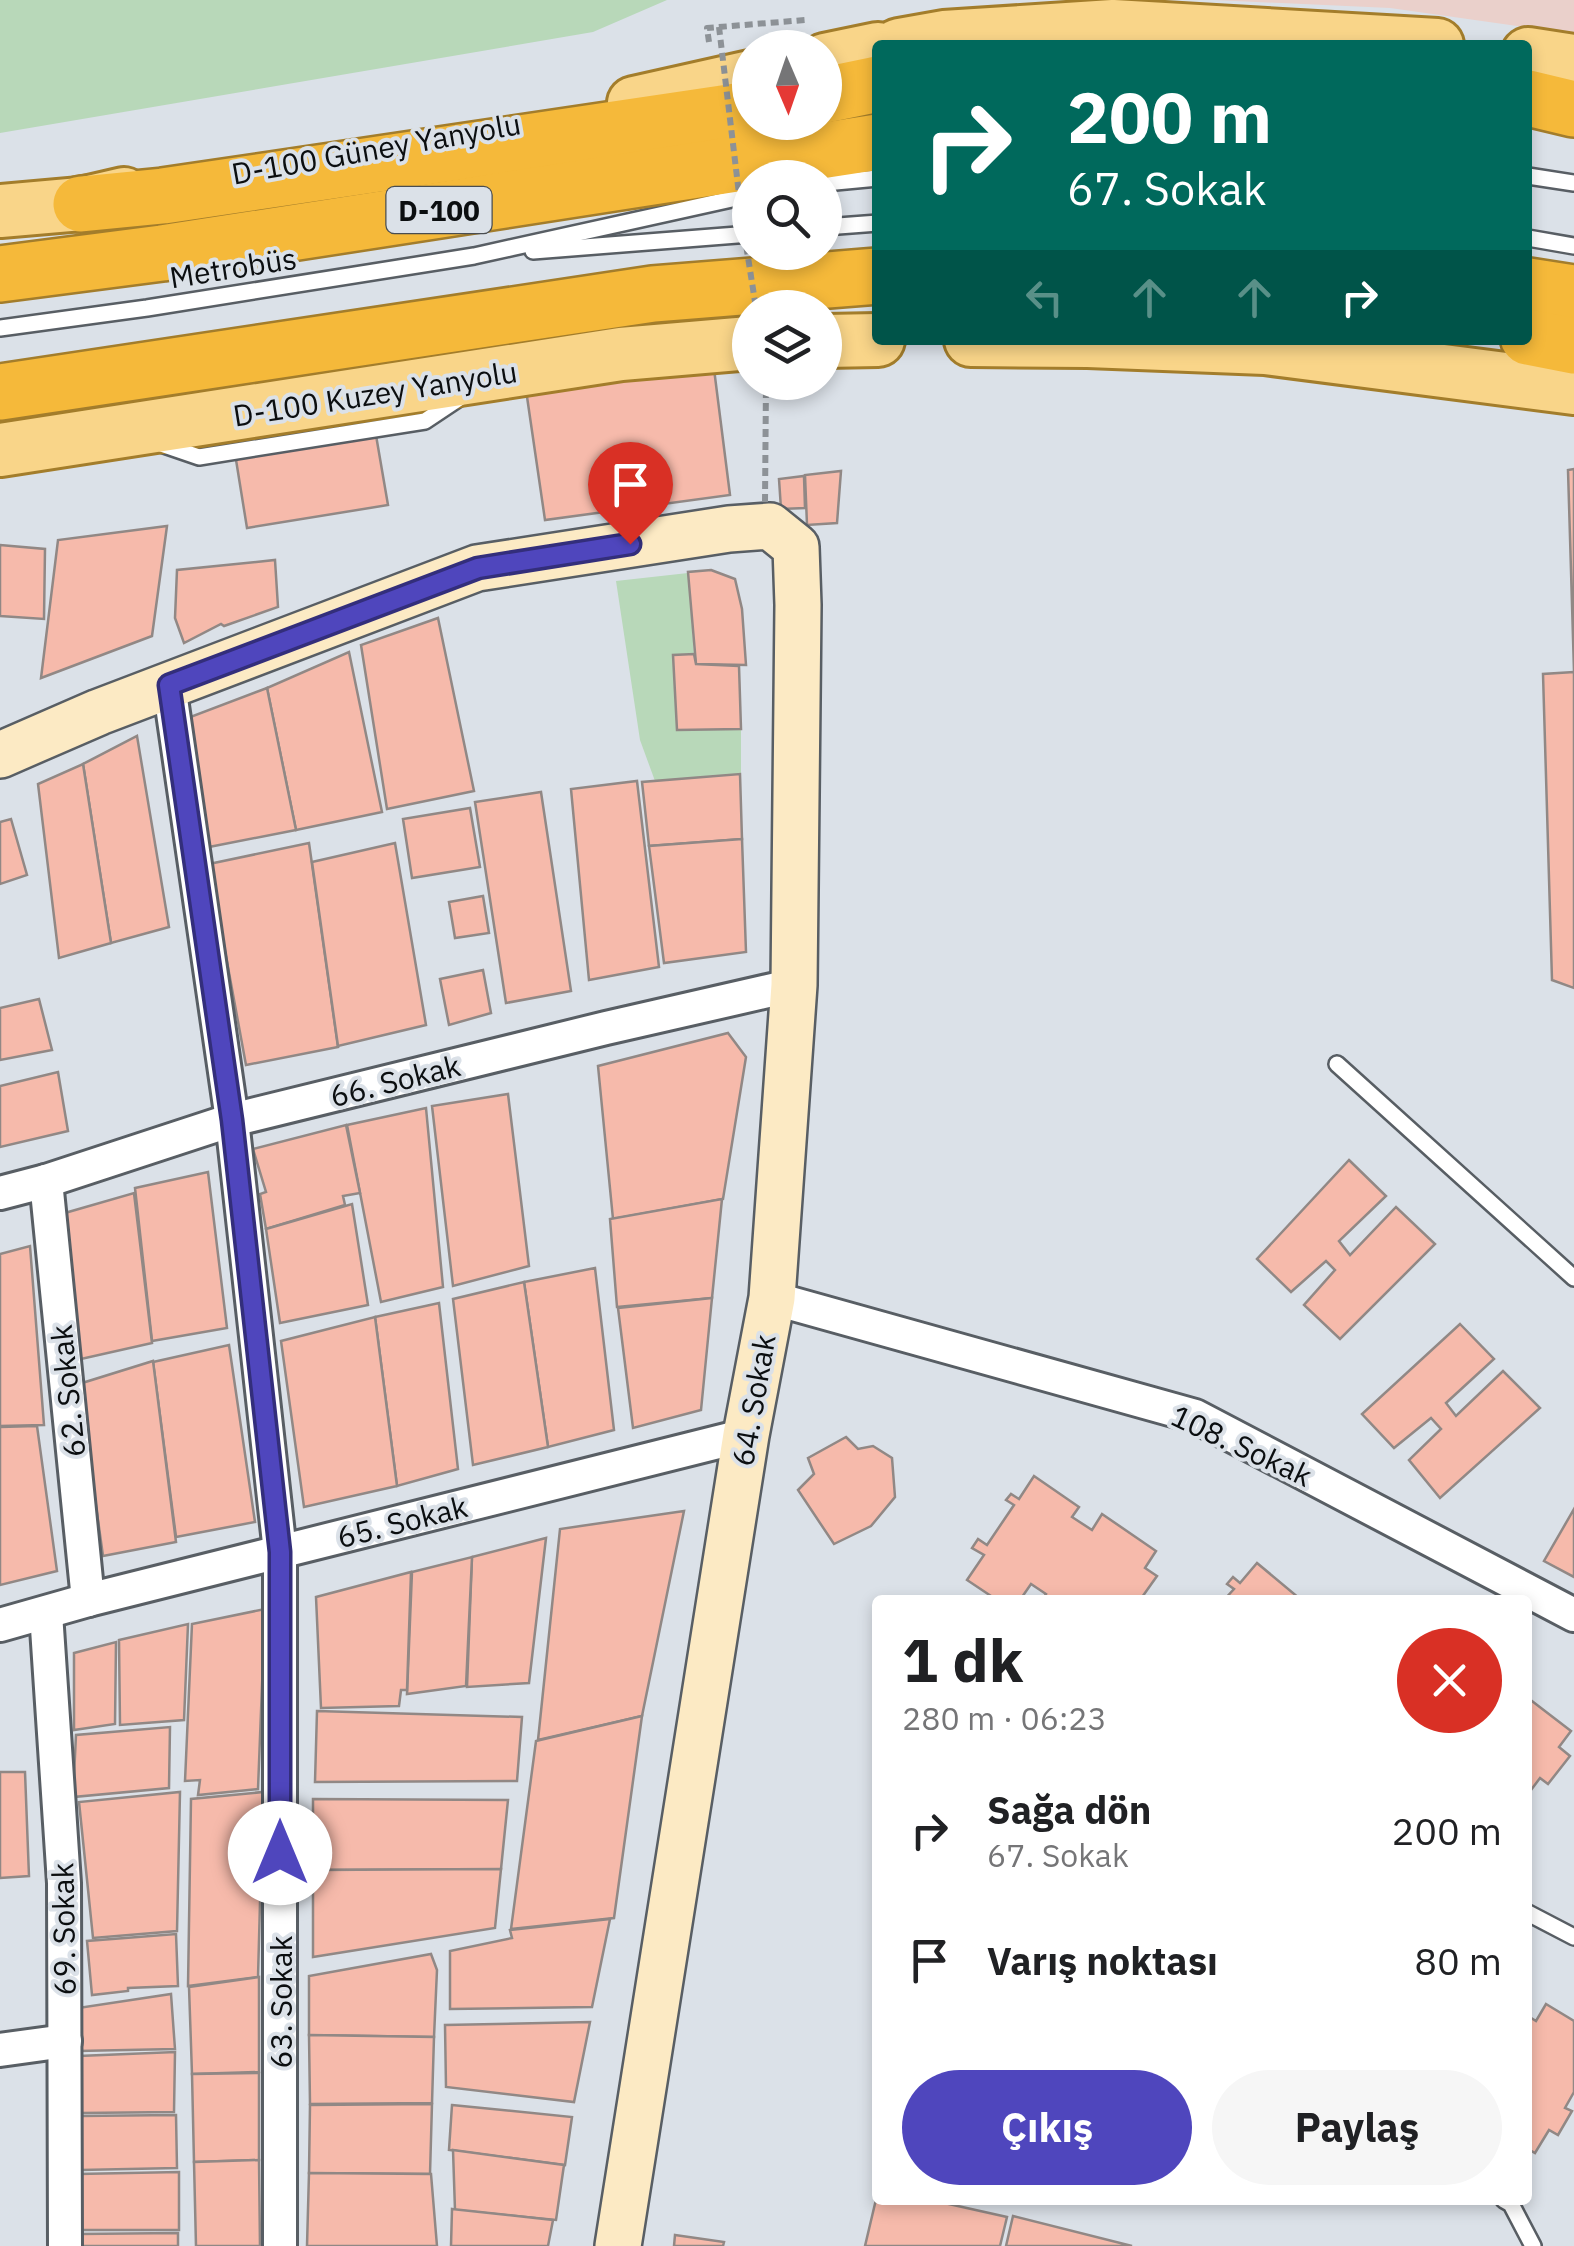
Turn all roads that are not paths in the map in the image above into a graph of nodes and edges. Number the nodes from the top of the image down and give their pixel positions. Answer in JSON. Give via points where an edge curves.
{"nodes":[{"id":1,"x":927,"y":40,"type":"edge"},
{"id":2,"x":1352,"y":40,"type":"edge"},
{"id":3,"x":842,"y":43,"type":"edge"},
{"id":4,"x":872,"y":48,"type":"edge"},
{"id":5,"x":1532,"y":55,"type":"edge"},
{"id":6,"x":1574,"y":61,"type":"edge"},
{"id":7,"x":732,"y":82,"type":"edge"},
{"id":8,"x":872,"y":85,"type":"edge"},
{"id":9,"x":842,"y":91,"type":"edge"},
{"id":10,"x":1532,"y":99,"type":"edge"},
{"id":11,"x":1574,"y":109,"type":"edge"},
{"id":12,"x":732,"y":112,"type":"edge"},
{"id":13,"x":1532,"y":137,"type":"edge"},
{"id":14,"x":1574,"y":142,"type":"edge"},
{"id":15,"x":872,"y":143,"type":"edge"},
{"id":16,"x":1532,"y":177,"type":"edge"},
{"id":17,"x":872,"y":179,"type":"edge"},
{"id":18,"x":842,"y":182,"type":"edge"},
{"id":19,"x":1574,"y":183,"type":"edge"},
{"id":20,"x":732,"y":199,"type":"edge"},
{"id":21,"x":81,"y":204,"type":"junction"},
{"id":22,"x":0,"y":211,"type":"edge"},
{"id":23,"x":872,"y":223,"type":"edge"},
{"id":24,"x":842,"y":226,"type":"edge"},
{"id":25,"x":732,"y":235,"type":"edge"},
{"id":26,"x":1532,"y":239,"type":"edge"},
{"id":27,"x":1574,"y":246,"type":"edge"},
{"id":28,"x":474,"y":256,"type":"junction"},
{"id":29,"x":0,"y":274,"type":"edge"},
{"id":30,"x":872,"y":276,"type":"edge"},
{"id":31,"x":1532,"y":287,"type":"edge"},
{"id":32,"x":1574,"y":293,"type":"edge"},
{"id":33,"x":0,"y":328,"type":"edge"},
{"id":34,"x":1532,"y":338,"type":"edge"},
{"id":35,"x":842,"y":340,"type":"edge"},
{"id":36,"x":872,"y":340,"type":"edge"},
{"id":37,"x":732,"y":345,"type":"edge"},
{"id":38,"x":1199,"y":345,"type":"edge"},
{"id":39,"x":1574,"y":346,"type":"edge"},
{"id":40,"x":1574,"y":388,"type":"edge"},
{"id":41,"x":0,"y":392,"type":"edge"},
{"id":42,"x":0,"y":450,"type":"edge"},
{"id":43,"x":169,"y":685,"type":"junction"},
{"id":44,"x":0,"y":755,"type":"edge"},
{"id":45,"x":794,"y":985,"type":"junction"},
{"id":46,"x":1336,"y":1064,"type":"dead end"},
{"id":47,"x":232,"y":1120,"type":"junction"},
{"id":48,"x":46,"y":1181,"type":"junction"},
{"id":49,"x":0,"y":1193,"type":"edge"},
{"id":50,"x":1574,"y":1278,"type":"edge"},
{"id":51,"x":772,"y":1298,"type":"junction"},
{"id":52,"x":746,"y":1434,"type":"junction"},
{"id":53,"x":280,"y":1552,"type":"junction"},
{"id":54,"x":88,"y":1600,"type":"junction"},
{"id":55,"x":46,"y":1613,"type":"junction"},
{"id":56,"x":1574,"y":1614,"type":"edge"},
{"id":57,"x":0,"y":1625,"type":"edge"},
{"id":58,"x":1532,"y":1915,"type":"edge"},
{"id":59,"x":1574,"y":1937,"type":"edge"},
{"id":60,"x":65,"y":2041,"type":"junction"},
{"id":61,"x":0,"y":2050,"type":"edge"},
{"id":62,"x":1512,"y":2205,"type":"edge"},
{"id":63,"x":65,"y":2246,"type":"edge"},
{"id":64,"x":280,"y":2246,"type":"edge"},
{"id":65,"x":618,"y":2246,"type":"edge"},
{"id":66,"x":1532,"y":2246,"type":"edge"}],
"edges":[{"from":1,"to":2,"type":"main road","via":[[1113,26]]},
{"from":3,"to":4,"type":"main road"},
{"from":5,"to":6,"type":"main road"},
{"from":7,"to":21,"type":"main road","name":"D-100 Güney Yanyolu"},
{"from":8,"to":9,"type":"highway"},
{"from":10,"to":11,"type":"highway"},
{"from":12,"to":21,"type":"highway"},
{"from":13,"to":14,"type":"highway"},
{"from":15,"to":29,"type":"highway","number":"D-100"},
{"from":16,"to":19,"type":"lane"},
{"from":17,"to":18,"type":"lane"},
{"from":20,"to":28,"type":"lane","name":"Metrobüs"},
{"from":21,"to":22,"type":"main road","name":"D-100 Güney Yanyolu"},
{"from":23,"to":24,"type":"lane"},
{"from":25,"to":28,"type":"lane","name":"Metrobüs"},
{"from":26,"to":27,"type":"lane"},
{"from":28,"to":33,"type":"lane","name":"Metrobüs"},
{"from":30,"to":41,"type":"highway","via":[[652,294]]},
{"from":31,"to":32,"type":"highway"},
{"from":34,"to":39,"type":"highway"},
{"from":35,"to":36,"type":"main road"},
{"from":37,"to":42,"type":"main road","name":"D-100 Kuzey Yanyolu","via":[[622,354]]},
{"from":38,"to":40,"type":"main road"},
{"from":43,"to":44,"type":"street"},
{"from":43,"to":45,"type":"street","name":"64. Sokak","via":[[478,568],[770,526],[796,547]]},
{"from":43,"to":47,"type":"street","name":"63. Sokak"},
{"from":45,"to":47,"type":"street","name":"66. Sokak"},
{"from":45,"to":51,"type":"street","name":"64. Sokak"},
{"from":46,"to":50,"type":"lane"},
{"from":47,"to":48,"type":"street","name":"66. Sokak"},
{"from":47,"to":53,"type":"street","name":"63. Sokak"},
{"from":48,"to":49,"type":"street","name":"66. Sokak"},
{"from":48,"to":54,"type":"street","name":"62. Sokak"},
{"from":51,"to":52,"type":"street","name":"64. Sokak"},
{"from":51,"to":56,"type":"street","name":"108. Sokak","via":[[1194,1416]]},
{"from":52,"to":53,"type":"street","name":"65. Sokak"},
{"from":52,"to":65,"type":"street","name":"64. Sokak"},
{"from":53,"to":54,"type":"street","name":"65. Sokak"},
{"from":53,"to":64,"type":"street","name":"63. Sokak"},
{"from":54,"to":55,"type":"street","name":"65. Sokak"},
{"from":55,"to":57,"type":"street","name":"65. Sokak"},
{"from":55,"to":60,"type":"street","name":"69. Sokak","via":[[64,1884]]},
{"from":58,"to":59,"type":"lane"},
{"from":60,"to":61,"type":"street"},
{"from":60,"to":63,"type":"street","name":"69. Sokak"},
{"from":62,"to":66,"type":"lane"}]}
